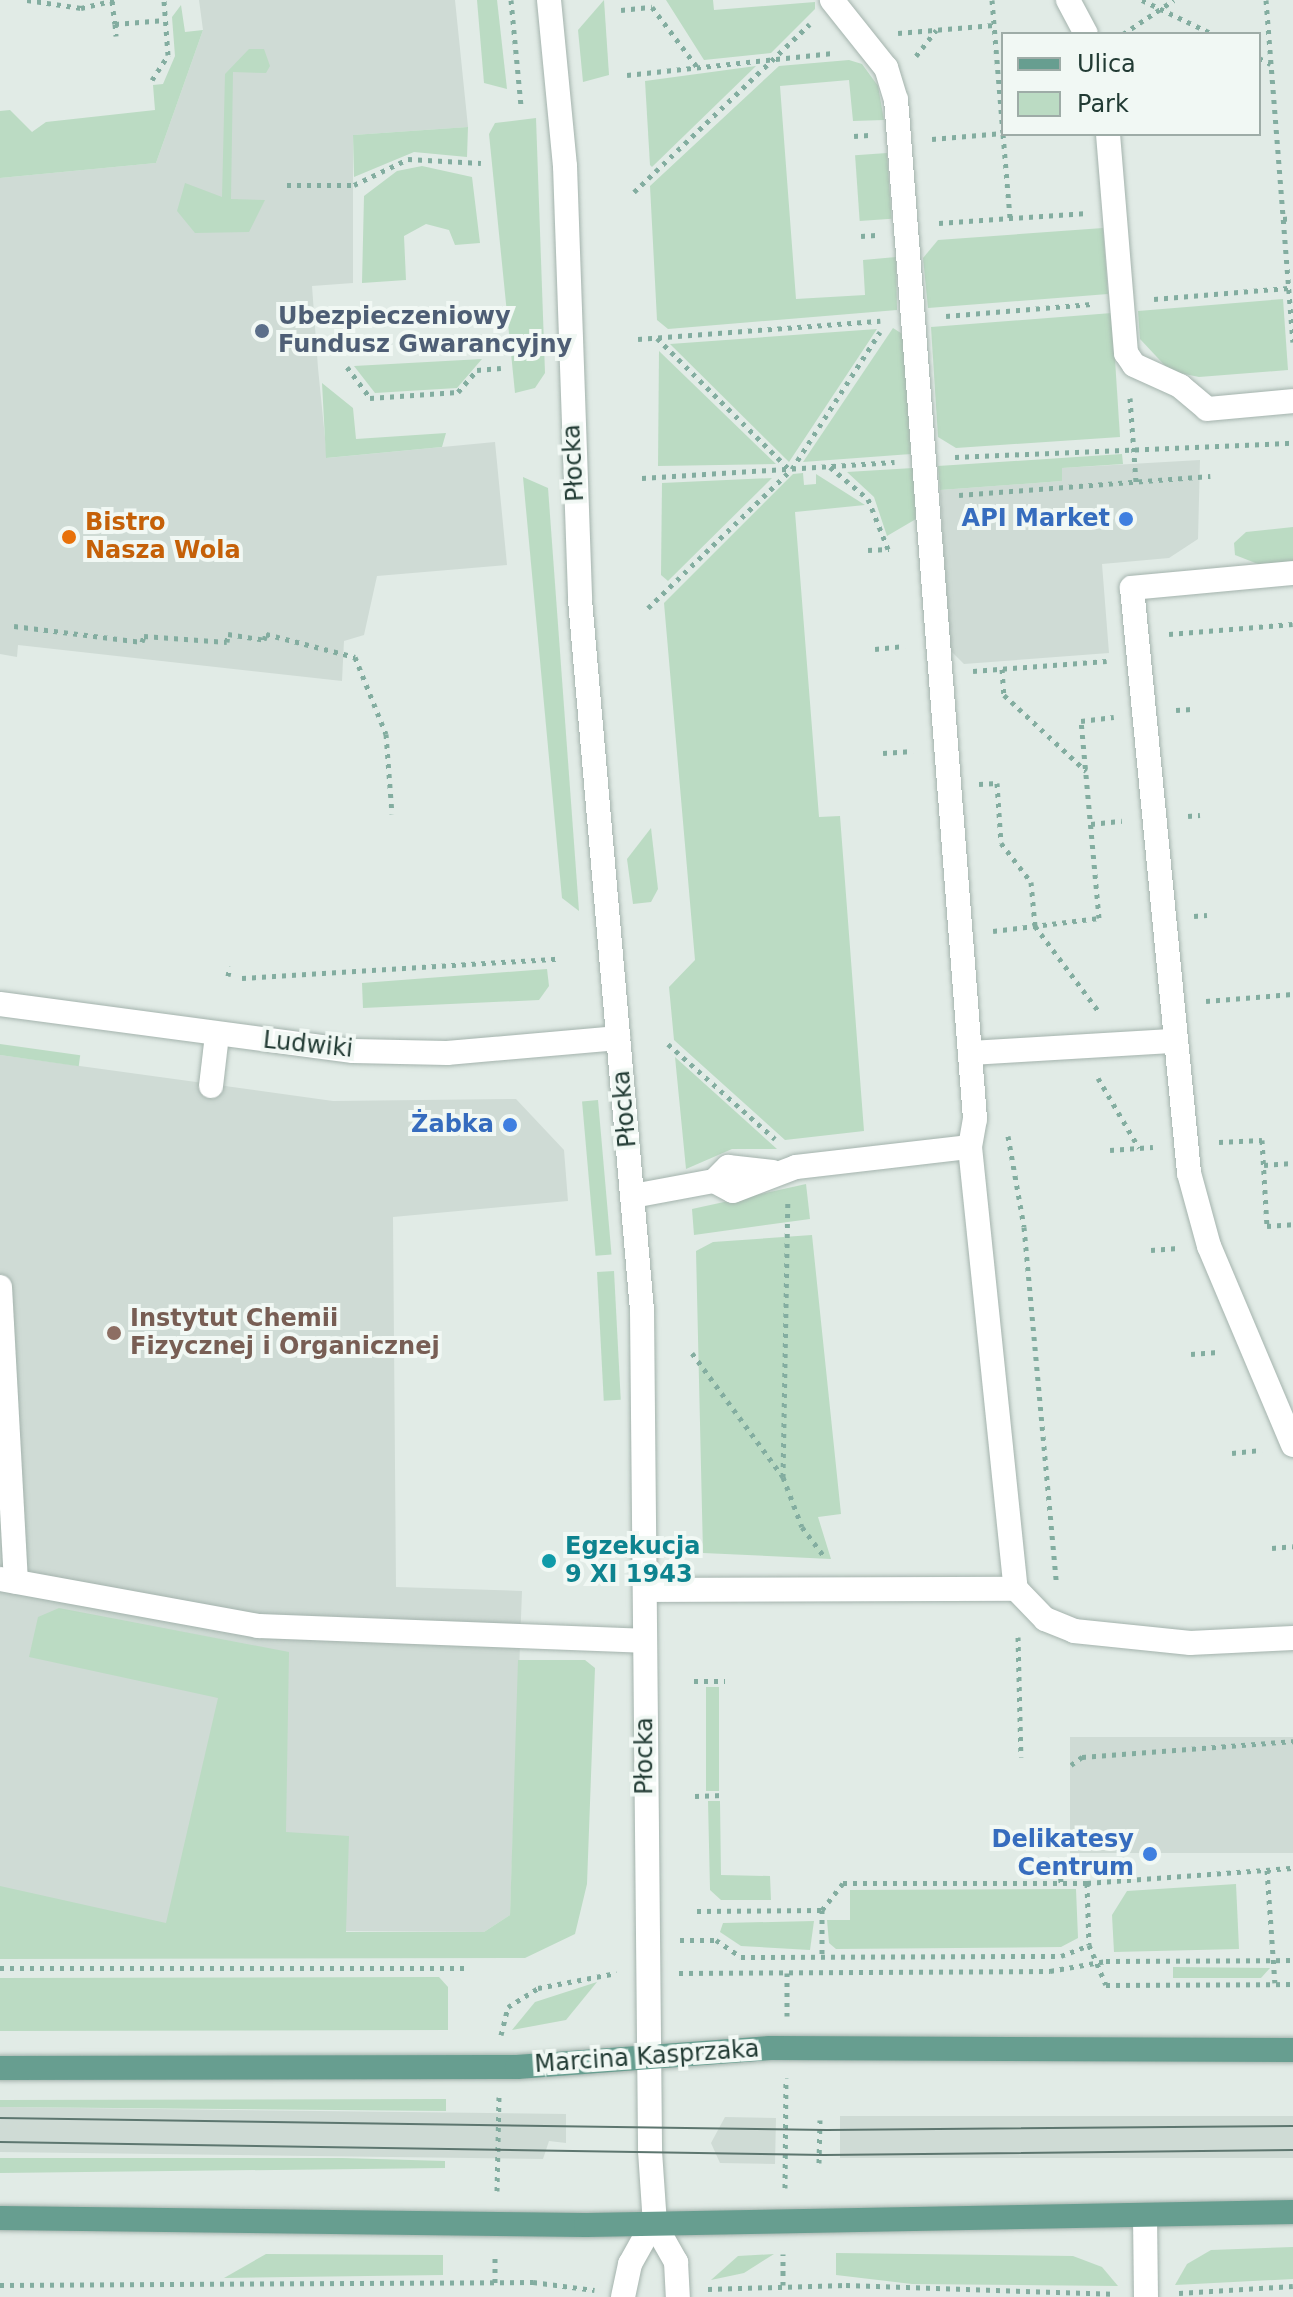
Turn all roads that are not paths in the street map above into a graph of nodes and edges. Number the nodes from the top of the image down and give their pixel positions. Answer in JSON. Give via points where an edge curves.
{"nodes":[{"id":1,"x":549,"y":0,"type":"edge"},
{"id":2,"x":1068,"y":0,"type":"edge"},
{"id":3,"x":833,"y":1,"type":"edge"},
{"id":4,"x":1085,"y":32,"type":"edge"},
{"id":5,"x":1108,"y":136,"type":"edge"},
{"id":6,"x":1293,"y":401,"type":"edge"},
{"id":7,"x":1293,"y":573,"type":"edge"},
{"id":8,"x":0,"y":1004,"type":"edge"},
{"id":9,"x":217,"y":1035,"type":"junction"},
{"id":10,"x":618,"y":1038,"type":"junction"},
{"id":11,"x":1172,"y":1041,"type":"junction"},
{"id":12,"x":970,"y":1053,"type":"junction"},
{"id":13,"x":211,"y":1086,"type":"dead end"},
{"id":14,"x":970,"y":1147,"type":"junction"},
{"id":15,"x":633,"y":1196,"type":"junction"},
{"id":16,"x":0,"y":1287,"type":"edge"},
{"id":17,"x":1293,"y":1445,"type":"edge"},
{"id":18,"x":8,"y":1580,"type":"edge"},
{"id":19,"x":1016,"y":1589,"type":"junction"},
{"id":20,"x":645,"y":1590,"type":"junction"},
{"id":21,"x":1293,"y":1638,"type":"edge"},
{"id":22,"x":644,"y":1641,"type":"junction"},
{"id":23,"x":1293,"y":2050,"type":"edge"},
{"id":24,"x":647,"y":2056,"type":"junction"},
{"id":25,"x":0,"y":2068,"type":"edge"},
{"id":26,"x":1293,"y":2212,"type":"edge"},
{"id":27,"x":1145,"y":2216,"type":"junction"},
{"id":28,"x":0,"y":2218,"type":"edge"},
{"id":29,"x":654,"y":2221,"type":"junction"},
{"id":30,"x":689,"y":2293,"type":"edge"},
{"id":31,"x":613,"y":2294,"type":"edge"},
{"id":32,"x":1145,"y":2295,"type":"edge"}],
"edges":[{"from":1,"to":10,"type":"street","name":"Płocka","via":[[565,178],[580,600]]},
{"from":2,"to":4,"type":"street"},
{"from":3,"to":12,"type":"street","via":[[894,86]]},
{"from":5,"to":6,"type":"street","via":[[1126,353],[1143,372],[1180,386],[1207,409]]},
{"from":7,"to":11,"type":"street","via":[[1132,588]]},
{"from":8,"to":9,"type":"street","name":"Ludwiki"},
{"from":9,"to":10,"type":"street","name":"Ludwiki","via":[[416,1053]]},
{"from":9,"to":13,"type":"street"},
{"from":10,"to":15,"type":"street","name":"Płocka"},
{"from":11,"to":12,"type":"street"},
{"from":11,"to":17,"type":"street","via":[[1185,1145],[1205,1235]]},
{"from":12,"to":14,"type":"street"},
{"from":14,"to":15,"type":"street","via":[[776,1172],[733,1191],[714,1181]]},
{"from":14,"to":19,"type":"street"},
{"from":15,"to":20,"type":"street","name":"Płocka"},
{"from":16,"to":18,"type":"street"},
{"from":18,"to":22,"type":"street","via":[[258,1626]]},
{"from":19,"to":20,"type":"street"},
{"from":19,"to":21,"type":"street","via":[[1045,1619],[1074,1631],[1190,1643]]},
{"from":20,"to":22,"type":"street","name":"Płocka"},
{"from":22,"to":24,"type":"street","name":"Płocka"},
{"from":23,"to":24,"type":"main road","name":"Marcina Kasprzaka","via":[[770,2048]]},
{"from":24,"to":25,"type":"main road","name":"Marcina Kasprzaka","via":[[517,2067]]},
{"from":24,"to":29,"type":"street","name":"Płocka"},
{"from":26,"to":27,"type":"main road"},
{"from":27,"to":29,"type":"main road"},
{"from":27,"to":32,"type":"street"},
{"from":28,"to":29,"type":"main road"},
{"from":29,"to":30,"type":"street"},
{"from":29,"to":31,"type":"street"}]}
